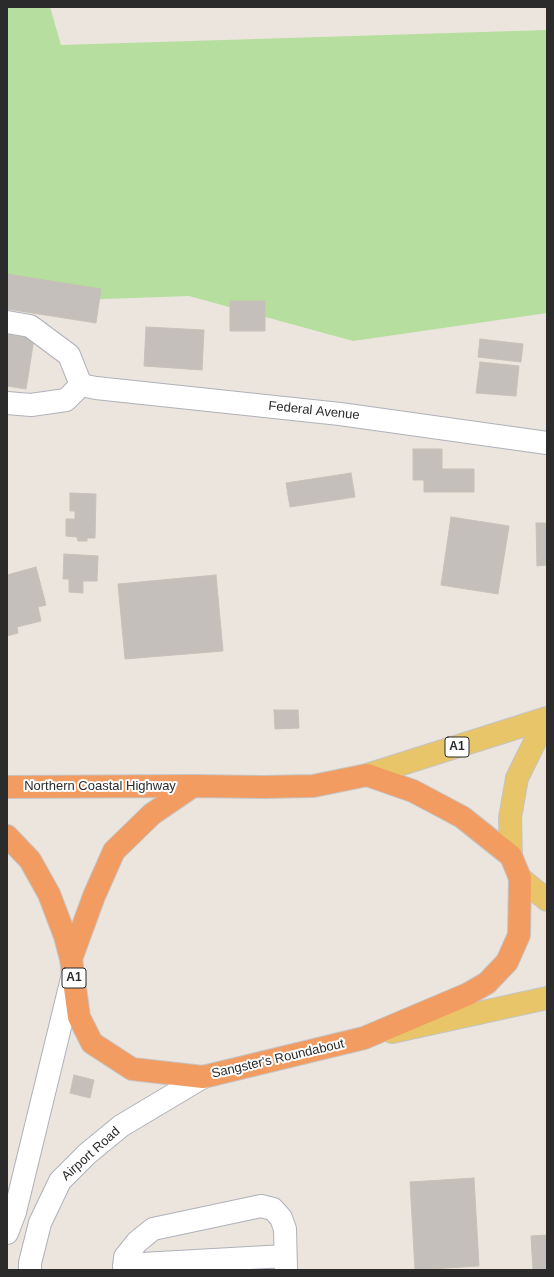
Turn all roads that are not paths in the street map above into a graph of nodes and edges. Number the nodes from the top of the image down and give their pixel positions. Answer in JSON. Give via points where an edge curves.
{"nodes":[{"id":1,"x":7,"y":322,"type":"edge"},
{"id":2,"x":81,"y":385,"type":"junction"},
{"id":3,"x":7,"y":403,"type":"edge"},
{"id":4,"x":547,"y":443,"type":"edge"},
{"id":5,"x":547,"y":718,"type":"edge"},
{"id":6,"x":367,"y":775,"type":"junction"},
{"id":7,"x":193,"y":786,"type":"junction"},
{"id":8,"x":7,"y":787,"type":"edge"},
{"id":9,"x":7,"y":836,"type":"edge"},
{"id":10,"x":511,"y":856,"type":"junction"},
{"id":11,"x":520,"y":878,"type":"junction"},
{"id":12,"x":547,"y":900,"type":"edge"},
{"id":13,"x":72,"y":966,"type":"junction"},
{"id":14,"x":547,"y":998,"type":"edge"},
{"id":15,"x":364,"y":1038,"type":"junction"},
{"id":16,"x":203,"y":1077,"type":"junction"},
{"id":17,"x":7,"y":1233,"type":"edge"},
{"id":18,"x":285,"y":1263,"type":"edge"},
{"id":19,"x":124,"y":1267,"type":"edge"},
{"id":20,"x":26,"y":1268,"type":"edge"}],
"edges":[{"from":1,"to":2,"type":"street","via":[[30,326],[69,355]]},
{"from":2,"to":3,"type":"street","via":[[66,400],[31,405]]},
{"from":2,"to":4,"type":"street","name":"Federal Avenue","via":[[340,414]]},
{"from":5,"to":6,"type":"main road","number":"A1"},
{"from":5,"to":10,"type":"main road","number":"A1","via":[[518,778],[510,818]]},
{"from":6,"to":7,"type":"highway","number":"A1","via":[[313,786]]},
{"from":6,"to":10,"type":"highway","name":"Sangster's Roundabout","number":"A1","via":[[413,791],[462,817]]},
{"from":7,"to":8,"type":"highway","name":"Northern Coastal Highway","number":"A1"},
{"from":7,"to":13,"type":"highway","name":"Sangster's Roundabout","number":"A1","via":[[152,814],[114,851],[94,896]]},
{"from":9,"to":13,"type":"highway","number":"A1","via":[[30,860],[49,894],[65,936]]},
{"from":10,"to":11,"type":"highway","name":"Sangster's Roundabout","number":"A1"},
{"from":11,"to":12,"type":"main road"},
{"from":11,"to":15,"type":"highway","name":"Sangster's Roundabout","number":"A1","via":[[520,935],[507,962],[487,983],[468,994]]},
{"from":13,"to":16,"type":"highway","name":"Sangster's Roundabout","number":"A1","via":[[78,1017],[92,1043],[132,1069]]},
{"from":13,"to":17,"type":"street","via":[[15,1212]]},
{"from":14,"to":15,"type":"main road"},
{"from":15,"to":16,"type":"highway","name":"Sangster's Roundabout","number":"A1"},
{"from":16,"to":20,"type":"street","name":"Airport Road","via":[[121,1126],[60,1181],[40,1223]]},
{"from":18,"to":19,"type":"street"},
{"from":18,"to":19,"type":"street","via":[[285,1229],[281,1218],[273,1209],[261,1206],[153,1229],[137,1242],[125,1257]]}]}
